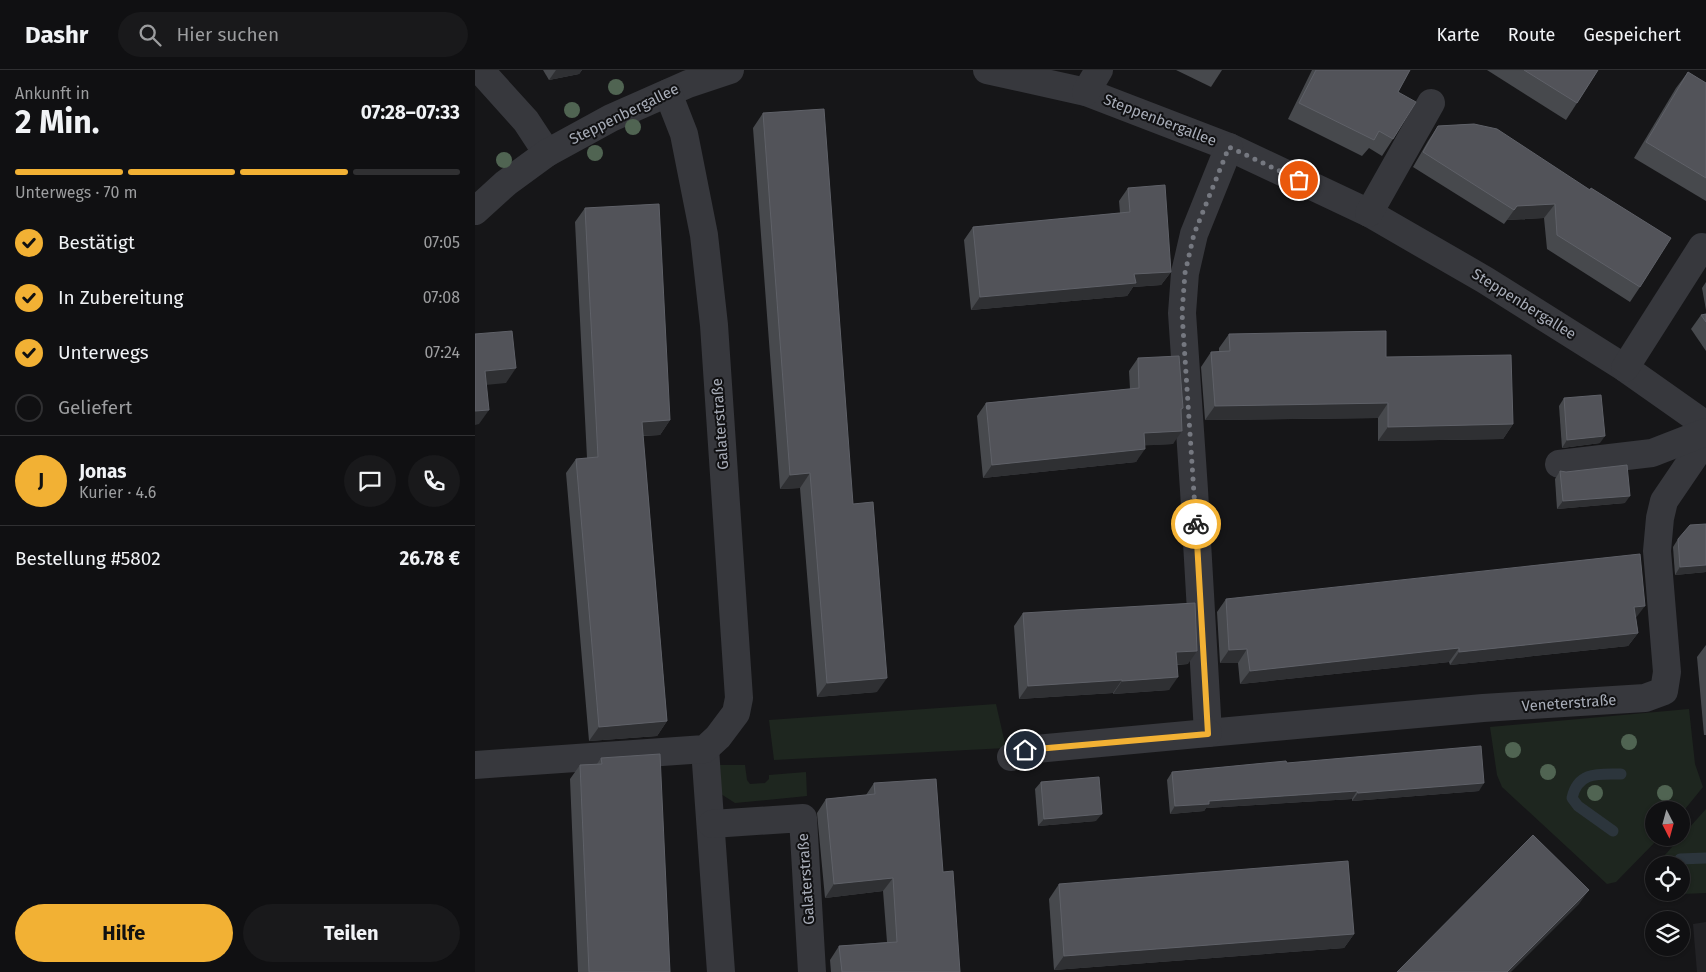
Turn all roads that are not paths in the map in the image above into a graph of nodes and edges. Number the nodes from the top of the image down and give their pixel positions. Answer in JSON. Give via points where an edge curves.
{"nodes":[{"id":1,"x":480,"y":70,"type":"edge"},
{"id":2,"x":731,"y":70,"type":"edge"},
{"id":3,"x":987,"y":70,"type":"edge"},
{"id":4,"x":1092,"y":81,"type":"edge"},
{"id":5,"x":668,"y":93,"type":"junction"},
{"id":6,"x":1431,"y":104,"type":"dead end"},
{"id":7,"x":1229,"y":147,"type":"junction"},
{"id":8,"x":547,"y":152,"type":"junction"},
{"id":9,"x":475,"y":212,"type":"edge"},
{"id":10,"x":1369,"y":213,"type":"junction"},
{"id":11,"x":1702,"y":247,"type":"dead end"},
{"id":12,"x":1625,"y":368,"type":"junction"},
{"id":13,"x":1706,"y":425,"type":"edge"},
{"id":14,"x":1706,"y":432,"type":"edge"},
{"id":15,"x":1706,"y":439,"type":"edge"},
{"id":16,"x":1559,"y":464,"type":"dead end"},
{"id":17,"x":1208,"y":734,"type":"junction"},
{"id":18,"x":705,"y":749,"type":"junction"},
{"id":19,"x":1011,"y":757,"type":"dead end"},
{"id":20,"x":475,"y":765,"type":"edge"},
{"id":21,"x":711,"y":824,"type":"junction"},
{"id":22,"x":721,"y":972,"type":"edge"},
{"id":23,"x":812,"y":972,"type":"edge"}],
"edges":[{"from":1,"to":8,"type":"street","via":[[525,121]]},
{"from":2,"to":5,"type":"street","name":"Steppenbergallee"},
{"from":3,"to":4,"type":"street","name":"Steppenbergallee"},
{"from":4,"to":7,"type":"street","name":"Steppenbergallee"},
{"from":5,"to":8,"type":"street","name":"Steppenbergallee","via":[[611,118]]},
{"from":5,"to":18,"type":"street","name":"Galaterstraße","via":[[684,134],[704,235],[714,325],[739,698],[736,713]]},
{"from":6,"to":10,"type":"street"},
{"from":7,"to":10,"type":"street","name":"Steppenbergallee"},
{"from":7,"to":17,"type":"street","via":[[1194,234],[1185,273],[1182,313]]},
{"from":8,"to":9,"type":"street","name":"Steppenbergallee"},
{"from":10,"to":12,"type":"street","name":"Steppenbergallee","via":[[1485,280]]},
{"from":11,"to":12,"type":"street"},
{"from":12,"to":13,"type":"street","name":"Steppenbergallee"},
{"from":14,"to":16,"type":"street","via":[[1652,453]]},
{"from":15,"to":17,"type":"street","name":"Veneterstraße","via":[[1664,501],[1660,518],[1657,551],[1667,672],[1664,691],[1645,698],[1483,708]]},
{"from":17,"to":19,"type":"street","name":"Veneterstraße","via":[[1025,750]]},
{"from":18,"to":20,"type":"street"},
{"from":18,"to":21,"type":"street"},
{"from":21,"to":22,"type":"street"},
{"from":21,"to":23,"type":"street","name":"Galaterstraße","via":[[803,818]]}]}
